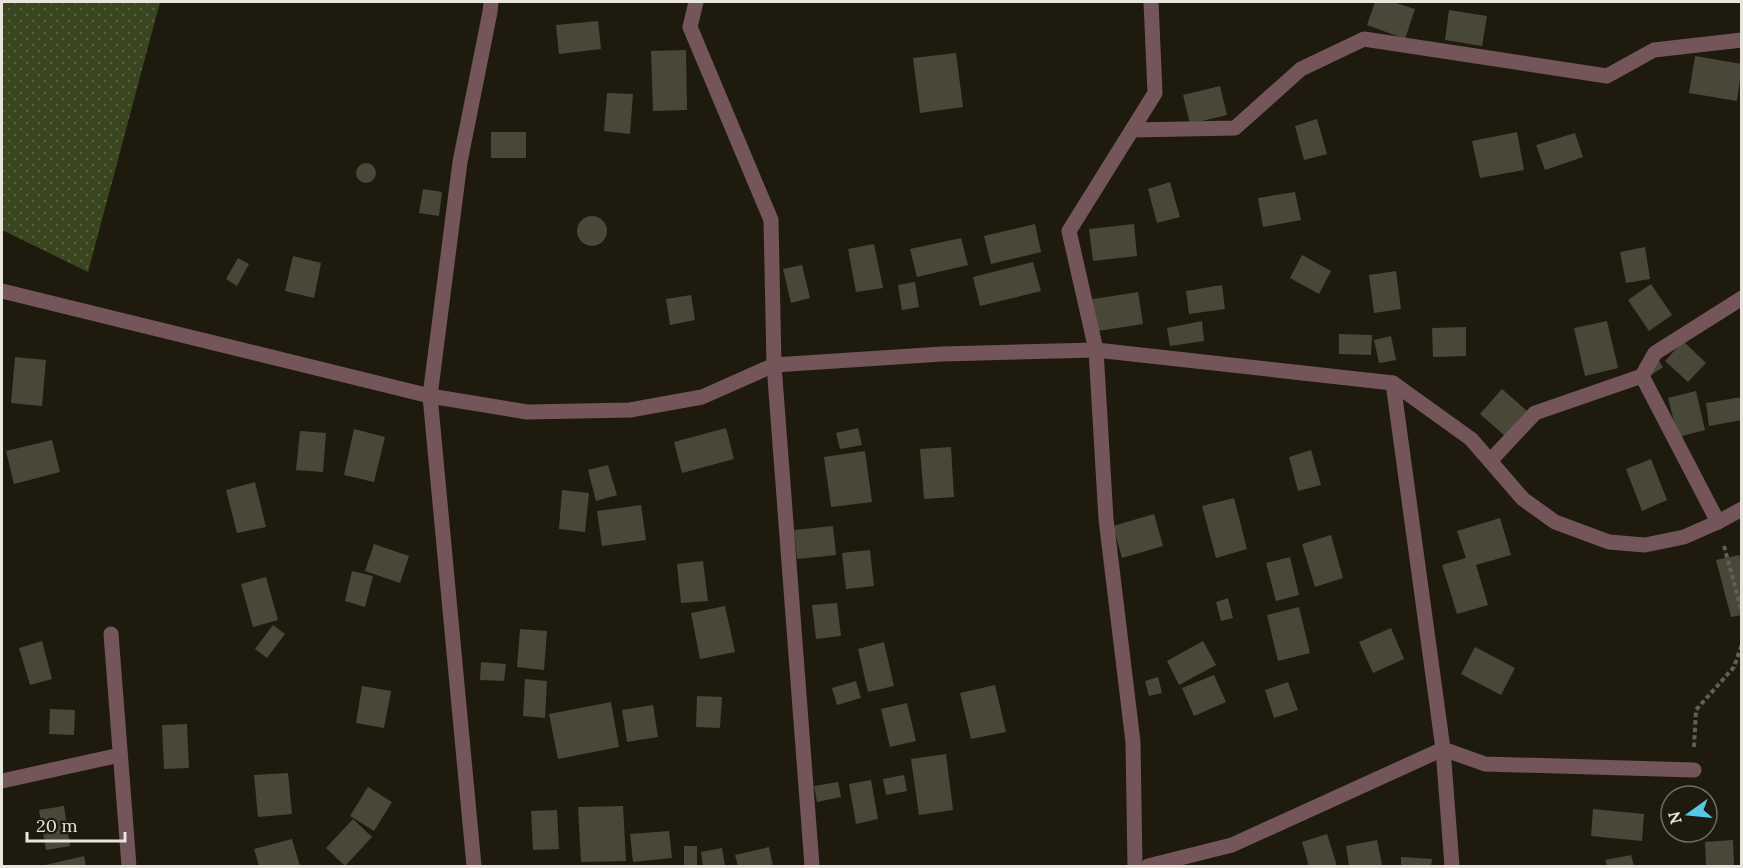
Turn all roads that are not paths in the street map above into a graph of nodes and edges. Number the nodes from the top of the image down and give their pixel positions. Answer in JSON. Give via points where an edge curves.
{"nodes":[{"id":1,"x":491,"y":2,"type":"edge"},
{"id":2,"x":696,"y":2,"type":"edge"},
{"id":3,"x":1150,"y":2,"type":"edge"},
{"id":4,"x":1742,"y":40,"type":"edge"},
{"id":5,"x":1132,"y":130,"type":"junction"},
{"id":6,"x":2,"y":291,"type":"edge"},
{"id":7,"x":1742,"y":298,"type":"edge"},
{"id":8,"x":1096,"y":350,"type":"junction"},
{"id":9,"x":774,"y":365,"type":"junction"},
{"id":10,"x":1642,"y":376,"type":"junction"},
{"id":11,"x":1393,"y":383,"type":"junction"},
{"id":12,"x":430,"y":396,"type":"junction"},
{"id":13,"x":1490,"y":461,"type":"junction"},
{"id":14,"x":1742,"y":509,"type":"edge"},
{"id":15,"x":1718,"y":522,"type":"junction"},
{"id":16,"x":111,"y":634,"type":"dead end"},
{"id":17,"x":1443,"y":749,"type":"junction"},
{"id":18,"x":120,"y":755,"type":"junction"},
{"id":19,"x":1694,"y":770,"type":"road end"},
{"id":20,"x":2,"y":781,"type":"edge"},
{"id":21,"x":129,"y":867,"type":"edge"},
{"id":22,"x":474,"y":867,"type":"edge"},
{"id":23,"x":812,"y":867,"type":"edge"},
{"id":24,"x":1135,"y":867,"type":"edge"},
{"id":25,"x":1148,"y":867,"type":"edge"},
{"id":26,"x":1452,"y":867,"type":"edge"}],
"edges":[{"from":1,"to":12,"type":"street","via":[[460,162]]},
{"from":2,"to":9,"type":"street","via":[[690,27],[771,220]]},
{"from":3,"to":5,"type":"street","via":[[1155,93]]},
{"from":4,"to":5,"type":"street","via":[[1653,50],[1607,76],[1364,39],[1301,69],[1235,128]]},
{"from":5,"to":8,"type":"street","via":[[1069,231]]},
{"from":6,"to":12,"type":"street"},
{"from":7,"to":10,"type":"street","via":[[1655,353]]},
{"from":8,"to":9,"type":"street","via":[[942,354]]},
{"from":8,"to":11,"type":"street"},
{"from":8,"to":24,"type":"street","via":[[1106,519],[1132,742]]},
{"from":9,"to":12,"type":"street","via":[[702,397],[630,410],[527,412]]},
{"from":9,"to":23,"type":"street"},
{"from":10,"to":13,"type":"street","via":[[1535,413]]},
{"from":10,"to":15,"type":"street"},
{"from":11,"to":13,"type":"street","via":[[1471,439]]},
{"from":11,"to":17,"type":"street"},
{"from":12,"to":22,"type":"street"},
{"from":13,"to":15,"type":"street","via":[[1522,499],[1555,522],[1609,542],[1645,545],[1684,537]]},
{"from":14,"to":15,"type":"street"},
{"from":16,"to":18,"type":"street"},
{"from":17,"to":19,"type":"street","via":[[1485,764]]},
{"from":17,"to":25,"type":"street","via":[[1232,845]]},
{"from":17,"to":26,"type":"street"},
{"from":18,"to":20,"type":"street"},
{"from":18,"to":21,"type":"street"}]}
